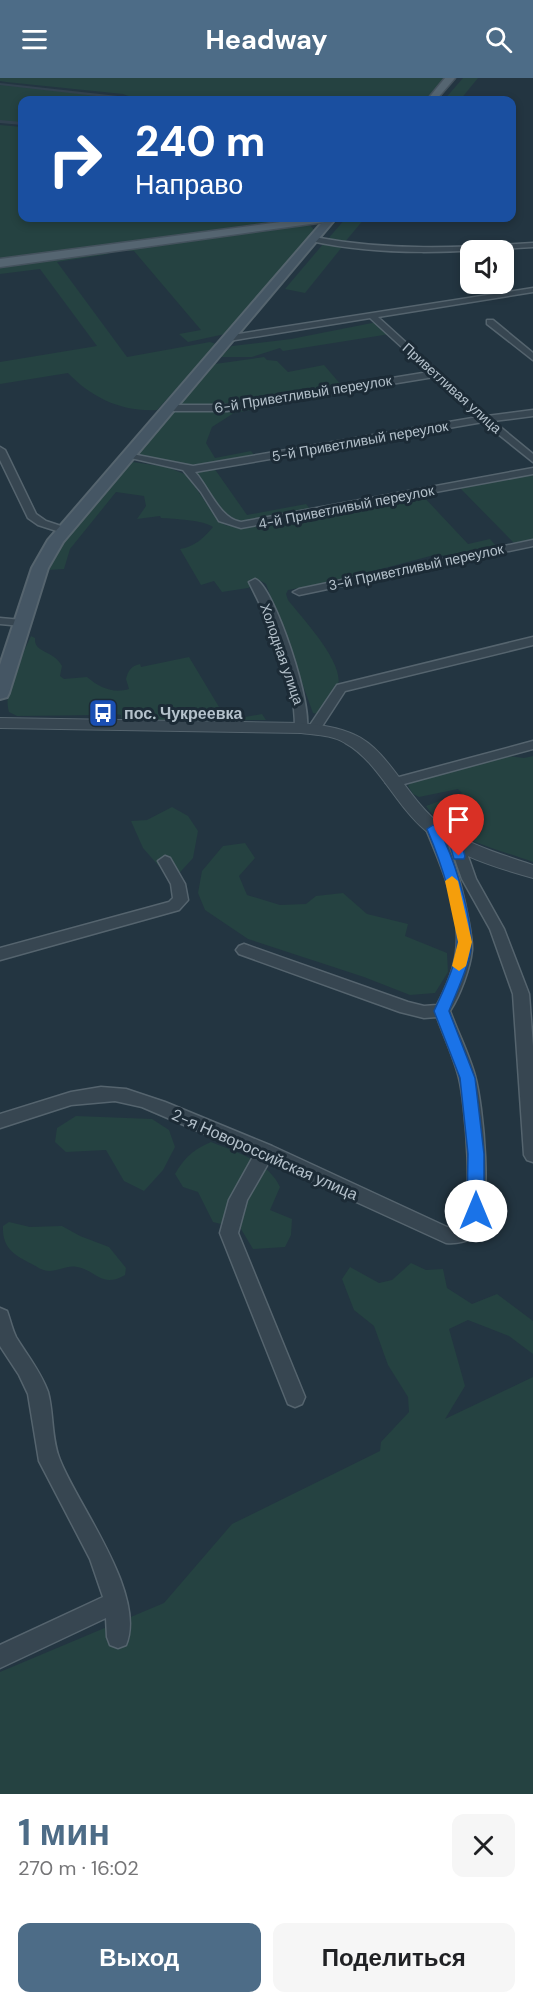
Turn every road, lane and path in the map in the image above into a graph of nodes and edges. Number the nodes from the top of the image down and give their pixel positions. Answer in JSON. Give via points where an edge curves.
{"nodes":[{"id":1,"x":450,"y":78,"type":"edge"},
{"id":2,"x":434,"y":96,"type":"edge"},
{"id":3,"x":302,"y":222,"type":"edge"},
{"id":4,"x":329,"y":222,"type":"edge"},
{"id":5,"x":314,"y":239,"type":"junction"},
{"id":6,"x":533,"y":244,"type":"edge"},
{"id":7,"x":0,"y":263,"type":"edge"},
{"id":8,"x":533,"y":290,"type":"edge"},
{"id":9,"x":372,"y":316,"type":"junction"},
{"id":10,"x":490,"y":322,"type":"dead end"},
{"id":11,"x":229,"y":338,"type":"junction"},
{"id":12,"x":533,"y":357,"type":"edge"},
{"id":13,"x":436,"y":374,"type":"junction"},
{"id":14,"x":169,"y":408,"type":"junction"},
{"id":15,"x":533,"y":413,"type":"edge"},
{"id":16,"x":486,"y":420,"type":"junction"},
{"id":17,"x":0,"y":450,"type":"edge"},
{"id":18,"x":127,"y":456,"type":"junction"},
{"id":19,"x":533,"y":459,"type":"edge"},
{"id":20,"x":187,"y":468,"type":"junction"},
{"id":21,"x":533,"y":471,"type":"edge"},
{"id":22,"x":63,"y":530,"type":"junction"},
{"id":23,"x":533,"y":543,"type":"edge"},
{"id":24,"x":255,"y":582,"type":"dead end"},
{"id":25,"x":299,"y":592,"type":"dead end"},
{"id":26,"x":0,"y":621,"type":"edge"},
{"id":27,"x":22,"y":623,"type":"junction"},
{"id":28,"x":533,"y":641,"type":"edge"},
{"id":29,"x":0,"y":693,"type":"edge"},
{"id":30,"x":0,"y":723,"type":"edge"},
{"id":31,"x":308,"y":728,"type":"junction"},
{"id":32,"x":533,"y":745,"type":"edge"},
{"id":33,"x":393,"y":783,"type":"junction"},
{"id":34,"x":433,"y":829,"type":"junction"},
{"id":35,"x":456,"y":842,"type":"junction"},
{"id":36,"x":165,"y":861,"type":"dead end"},
{"id":37,"x":533,"y":872,"type":"edge"},
{"id":38,"x":244,"y":950,"type":"dead end"},
{"id":39,"x":0,"y":954,"type":"edge"},
{"id":40,"x":442,"y":1011,"type":"junction"},
{"id":41,"x":0,"y":1121,"type":"edge"},
{"id":42,"x":266,"y":1151,"type":"junction"},
{"id":43,"x":533,"y":1155,"type":"edge"},
{"id":44,"x":0,"y":1317,"type":"edge"},
{"id":45,"x":3,"y":1339,"type":"edge"},
{"id":46,"x":295,"y":1397,"type":"dead end"},
{"id":47,"x":116,"y":1602,"type":"junction"},
{"id":48,"x":118,"y":1638,"type":"dead end"},
{"id":49,"x":0,"y":1657,"type":"edge"}],
"edges":[{"from":1,"to":2,"type":"main road"},
{"from":3,"to":7,"type":"main road"},
{"from":4,"to":5,"type":"main road"},
{"from":5,"to":6,"type":"street","via":[[354,246],[441,250]]},
{"from":5,"to":11,"type":"main road"},
{"from":8,"to":9,"type":"street"},
{"from":9,"to":11,"type":"street"},
{"from":9,"to":13,"type":"street","name":"Приветливая улица"},
{"from":10,"to":12,"type":"street"},
{"from":11,"to":14,"type":"main road"},
{"from":13,"to":14,"type":"street","name":"6-й Приветливый переулок","via":[[227,408]]},
{"from":13,"to":16,"type":"street","name":"Приветливая улица"},
{"from":14,"to":18,"type":"main road"},
{"from":15,"to":16,"type":"street","name":"5-й Приветливый переулок"},
{"from":16,"to":19,"type":"street","name":"Приветливая улица"},
{"from":16,"to":20,"type":"street","name":"5-й Приветливый переулок"},
{"from":17,"to":22,"type":"street","via":[[32,516]]},
{"from":18,"to":20,"type":"street"},
{"from":18,"to":22,"type":"main road"},
{"from":20,"to":21,"type":"street","name":"4-й Приветливый переулок","via":[[208,494],[220,518],[241,525]]},
{"from":22,"to":27,"type":"main road","via":[[40,568]]},
{"from":23,"to":25,"type":"street","name":"3-й Приветливый переулок"},
{"from":24,"to":31,"type":"street","name":"Холодная улица","via":[[279,635]]},
{"from":26,"to":27,"type":"street"},
{"from":27,"to":29,"type":"main road"},
{"from":28,"to":31,"type":"street","via":[[341,688]]},
{"from":30,"to":31,"type":"street"},
{"from":31,"to":33,"type":"street","via":[[343,734],[357,741],[368,749]]},
{"from":32,"to":33,"type":"street"},
{"from":33,"to":34,"type":"street"},
{"from":34,"to":35,"type":"street"},
{"from":34,"to":40,"type":"street","via":[[457,899],[465,942]]},
{"from":35,"to":37,"type":"street"},
{"from":35,"to":43,"type":"street","via":[[469,879],[497,929],[521,994]]},
{"from":36,"to":39,"type":"street","via":[[178,884],[181,900],[174,906]]},
{"from":38,"to":40,"type":"street","via":[[406,1008]]},
{"from":40,"to":42,"type":"street","name":"2-я Новороссийская улица","via":[[468,1078],[476,1154],[476,1211],[466,1232],[446,1235],[426,1227]]},
{"from":41,"to":42,"type":"street","name":"2-я Новороссийская улица","via":[[74,1099],[117,1095]]},
{"from":42,"to":46,"type":"street","via":[[235,1203],[229,1233]]},
{"from":44,"to":45,"type":"street"},
{"from":45,"to":47,"type":"street","via":[[26,1368],[38,1393],[50,1461],[99,1554]]},
{"from":47,"to":48,"type":"street"},
{"from":47,"to":49,"type":"street"}]}
